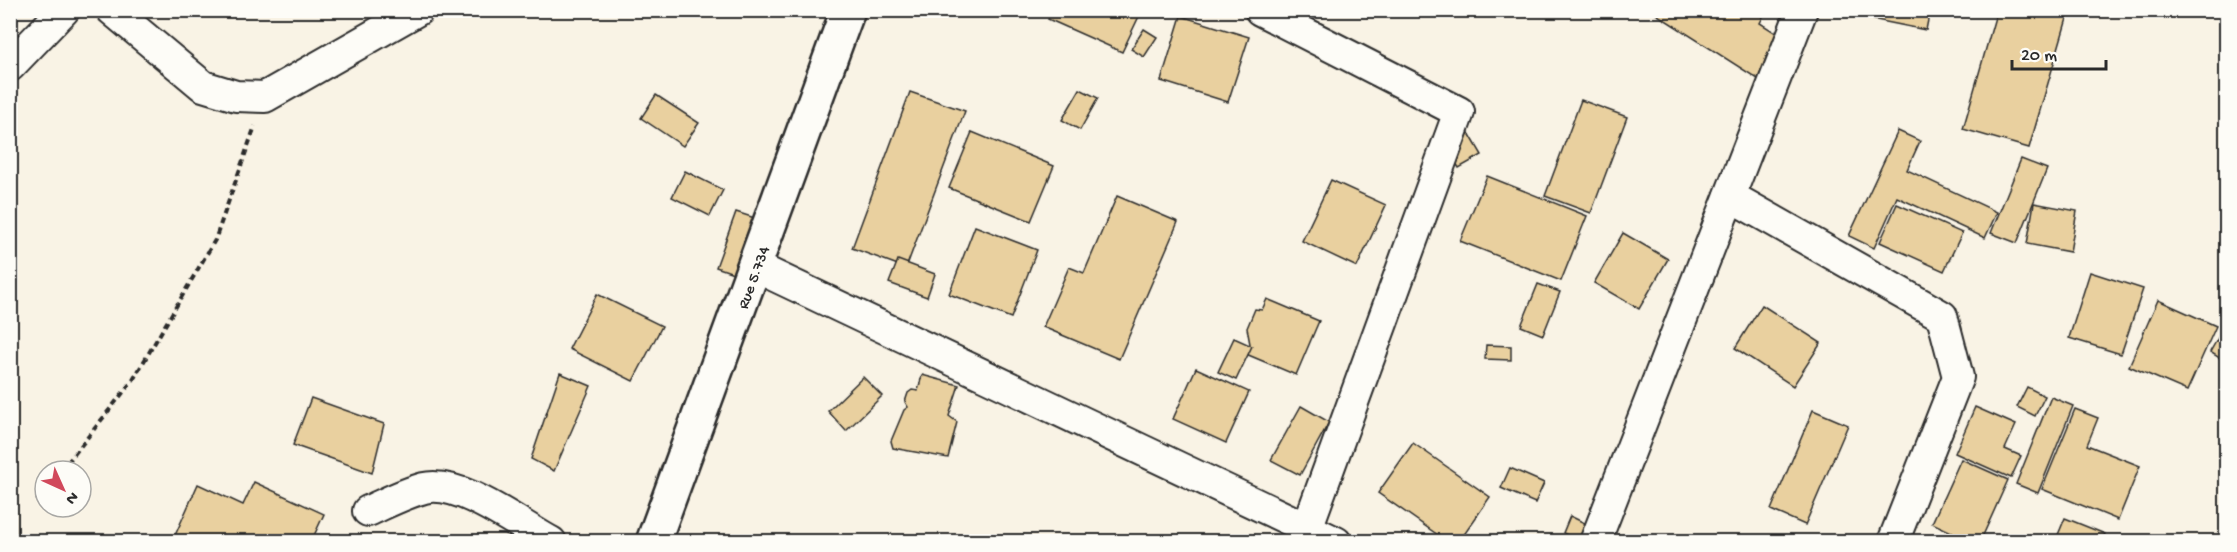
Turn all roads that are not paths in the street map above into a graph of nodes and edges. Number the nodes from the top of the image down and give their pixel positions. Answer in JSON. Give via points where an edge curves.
{"nodes":[{"id":1,"x":64,"y":10,"type":"edge"},
{"id":2,"x":112,"y":10,"type":"edge"},
{"id":3,"x":418,"y":10,"type":"edge"},
{"id":4,"x":848,"y":10,"type":"edge"},
{"id":5,"x":1260,"y":10,"type":"edge"},
{"id":6,"x":1802,"y":10,"type":"edge"},
{"id":7,"x":10,"y":66,"type":"edge"},
{"id":8,"x":1730,"y":196,"type":"junction"},
{"id":9,"x":756,"y":267,"type":"junction"},
{"id":10,"x":368,"y":511,"type":"dead end"},
{"id":11,"x":1305,"y":535,"type":"edge"},
{"id":12,"x":551,"y":542,"type":"edge"},
{"id":13,"x":653,"y":542,"type":"edge"},
{"id":14,"x":1335,"y":542,"type":"edge"},
{"id":15,"x":1595,"y":542,"type":"edge"},
{"id":16,"x":1893,"y":542,"type":"edge"}],
"edges":[{"from":1,"to":7,"type":"street"},
{"from":2,"to":3,"type":"street","via":[[203,86],[236,96],[265,97]]},
{"from":4,"to":9,"type":"street","name":"Rue 5.734"},
{"from":5,"to":11,"type":"street","via":[[1460,112]]},
{"from":6,"to":8,"type":"street"},
{"from":8,"to":15,"type":"street"},
{"from":8,"to":16,"type":"street","via":[[1942,316],[1958,377]]},
{"from":9,"to":11,"type":"street"},
{"from":9,"to":13,"type":"street","name":"Rue 5.734"},
{"from":10,"to":12,"type":"street","via":[[425,488],[444,487],[474,499]]},
{"from":11,"to":14,"type":"street"}]}
